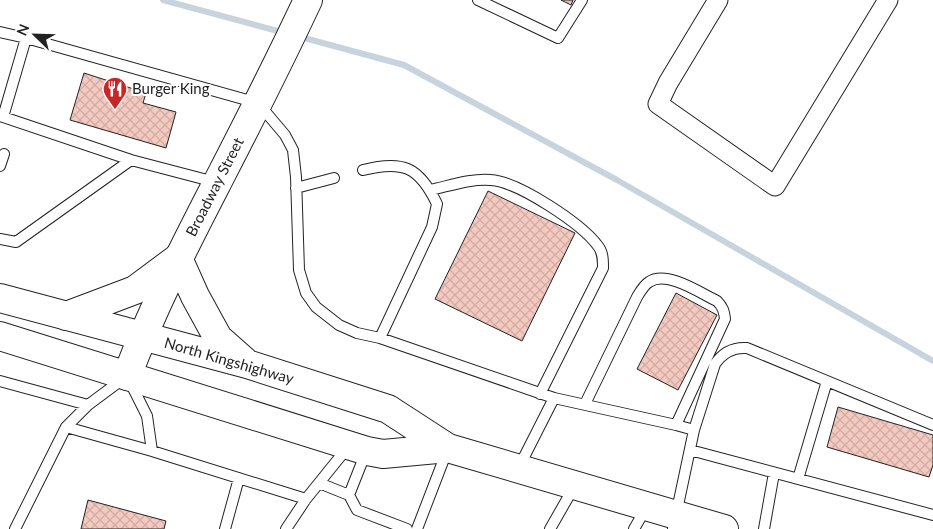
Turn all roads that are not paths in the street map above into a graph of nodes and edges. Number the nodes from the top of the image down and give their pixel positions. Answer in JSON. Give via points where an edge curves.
{"nodes":[{"id":1,"x":308,"y":0,"type":"edge"},
{"id":2,"x":478,"y":0,"type":"edge"},
{"id":3,"x":582,"y":0,"type":"edge"},
{"id":4,"x":718,"y":0,"type":"edge"},
{"id":5,"x":888,"y":0,"type":"edge"},
{"id":6,"x":0,"y":32,"type":"edge"},
{"id":7,"x":26,"y":38,"type":"junction"},
{"id":8,"x":264,"y":91,"type":"junction"},
{"id":9,"x":2,"y":116,"type":"edge"},
{"id":10,"x":4,"y":154,"type":"dead end"},
{"id":11,"x":132,"y":160,"type":"junction"},
{"id":12,"x":0,"y":166,"type":"edge"},
{"id":13,"x":364,"y":170,"type":"dead end"},
{"id":14,"x":334,"y":178,"type":"dead end"},
{"id":15,"x":217,"y":183,"type":"junction"},
{"id":16,"x":296,"y":188,"type":"junction"},
{"id":17,"x":430,"y":190,"type":"junction"},
{"id":18,"x":0,"y":239,"type":"edge"},
{"id":19,"x":178,"y":258,"type":"junction"},
{"id":20,"x":0,"y":298,"type":"edge"},
{"id":21,"x":66,"y":316,"type":"junction"},
{"id":22,"x":0,"y":336,"type":"edge"},
{"id":23,"x":142,"y":336,"type":"junction"},
{"id":24,"x":380,"y":338,"type":"junction"},
{"id":25,"x":247,"y":364,"type":"junction"},
{"id":26,"x":127,"y":376,"type":"junction"},
{"id":27,"x":827,"y":381,"type":"junction"},
{"id":28,"x":0,"y":382,"type":"edge"},
{"id":29,"x":540,"y":394,"type":"junction"},
{"id":30,"x":554,"y":398,"type":"junction"},
{"id":31,"x":88,"y":404,"type":"junction"},
{"id":32,"x":585,"y":404,"type":"junction"},
{"id":33,"x":676,"y":425,"type":"junction"},
{"id":34,"x":933,"y":425,"type":"edge"},
{"id":35,"x":66,"y":427,"type":"junction"},
{"id":36,"x":694,"y":430,"type":"junction"},
{"id":37,"x":448,"y":448,"type":"junction"},
{"id":38,"x":358,"y":449,"type":"junction"},
{"id":39,"x":690,"y":450,"type":"junction"},
{"id":40,"x":152,"y":451,"type":"junction"},
{"id":41,"x":518,"y":470,"type":"junction"},
{"id":42,"x":774,"y":473,"type":"junction"},
{"id":43,"x":239,"y":478,"type":"junction"},
{"id":44,"x":798,"y":479,"type":"junction"},
{"id":45,"x":319,"y":483,"type":"junction"},
{"id":46,"x":575,"y":486,"type":"junction"},
{"id":47,"x":349,"y":495,"type":"junction"},
{"id":48,"x":306,"y":499,"type":"junction"},
{"id":49,"x":933,"y":515,"type":"edge"},
{"id":50,"x":640,"y":518,"type":"edge"},
{"id":51,"x":675,"y":522,"type":"edge"},
{"id":52,"x":15,"y":529,"type":"edge"},
{"id":53,"x":225,"y":529,"type":"edge"},
{"id":54,"x":286,"y":529,"type":"edge"},
{"id":55,"x":406,"y":529,"type":"edge"},
{"id":56,"x":417,"y":529,"type":"edge"},
{"id":57,"x":550,"y":529,"type":"edge"},
{"id":58,"x":721,"y":529,"type":"edge"},
{"id":59,"x":764,"y":529,"type":"edge"}],
"edges":[{"from":1,"to":8,"type":"main road","name":"Broadway Street"},
{"from":2,"to":3,"type":"lane","via":[[558,38]]},
{"from":4,"to":5,"type":"street","via":[[658,104],[776,186]]},
{"from":6,"to":7,"type":"lane"},
{"from":7,"to":8,"type":"lane"},
{"from":7,"to":9,"type":"lane"},
{"from":8,"to":15,"type":"main road","name":"Broadway Street"},
{"from":8,"to":16,"type":"lane","via":[[293,150]]},
{"from":9,"to":11,"type":"lane"},
{"from":10,"to":12,"type":"lane"},
{"from":11,"to":15,"type":"lane"},
{"from":11,"to":18,"type":"lane","via":[[16,242]]},
{"from":13,"to":17,"type":"lane","via":[[385,164],[400,166],[424,180]]},
{"from":14,"to":16,"type":"lane"},
{"from":15,"to":19,"type":"main road","name":"Broadway Street"},
{"from":16,"to":24,"type":"lane","via":[[299,270],[306,293],[316,307],[339,326]]},
{"from":17,"to":24,"type":"lane","via":[[437,204],[432,226]]},
{"from":17,"to":29,"type":"lane","via":[[481,179],[514,187],[540,199],[600,248],[603,268]]},
{"from":19,"to":21,"type":"main road","via":[[135,290]]},
{"from":19,"to":23,"type":"main road","name":"Broadway Street"},
{"from":19,"to":25,"type":"main road","via":[[218,338]]},
{"from":20,"to":21,"type":"main road","name":"North Kingshighway"},
{"from":21,"to":23,"type":"main road","name":"North Kingshighway"},
{"from":22,"to":26,"type":"main road","name":"North Kingshighway"},
{"from":23,"to":25,"type":"main road","name":"North Kingshighway"},
{"from":23,"to":26,"type":"main road","name":"Broadway Street"},
{"from":24,"to":29,"type":"lane"},
{"from":25,"to":37,"type":"main road","name":"North Kingshighway","via":[[388,409]]},
{"from":26,"to":31,"type":"lane"},
{"from":26,"to":38,"type":"main road","name":"North Kingshighway"},
{"from":26,"to":40,"type":"lane","via":[[147,416]]},
{"from":27,"to":34,"type":"lane"},
{"from":27,"to":36,"type":"lane","via":[[738,347],[722,355],[716,364]]},
{"from":27,"to":44,"type":"lane"},
{"from":28,"to":31,"type":"lane"},
{"from":29,"to":30,"type":"lane"},
{"from":30,"to":32,"type":"lane"},
{"from":30,"to":41,"type":"lane"},
{"from":31,"to":35,"type":"lane"},
{"from":32,"to":33,"type":"lane"},
{"from":32,"to":33,"type":"lane","via":[[637,297],[647,283],[655,278],[676,280],[717,301],[724,310],[725,319]]},
{"from":33,"to":36,"type":"lane"},
{"from":35,"to":40,"type":"lane"},
{"from":35,"to":52,"type":"lane"},
{"from":36,"to":39,"type":"lane"},
{"from":37,"to":38,"type":"main road","name":"North Kingshighway","via":[[383,454]]},
{"from":37,"to":41,"type":"main road","name":"North Kingshighway"},
{"from":37,"to":56,"type":"lane"},
{"from":38,"to":45,"type":"lane"},
{"from":38,"to":47,"type":"lane"},
{"from":39,"to":42,"type":"lane"},
{"from":39,"to":51,"type":"lane"},
{"from":40,"to":43,"type":"lane"},
{"from":41,"to":46,"type":"main road","name":"North Kingshighway"},
{"from":42,"to":44,"type":"lane"},
{"from":42,"to":59,"type":"lane"},
{"from":43,"to":48,"type":"lane"},
{"from":43,"to":53,"type":"lane"},
{"from":44,"to":49,"type":"lane"},
{"from":45,"to":47,"type":"lane"},
{"from":45,"to":48,"type":"lane"},
{"from":46,"to":50,"type":"main road","name":"North Kingshighway"},
{"from":46,"to":57,"type":"lane"},
{"from":47,"to":55,"type":"lane","via":[[357,510]]},
{"from":48,"to":54,"type":"lane"},
{"from":50,"to":51,"type":"main road","name":"North Kingshighway"},
{"from":51,"to":58,"type":"main road","name":"North Kingshighway"}]}
